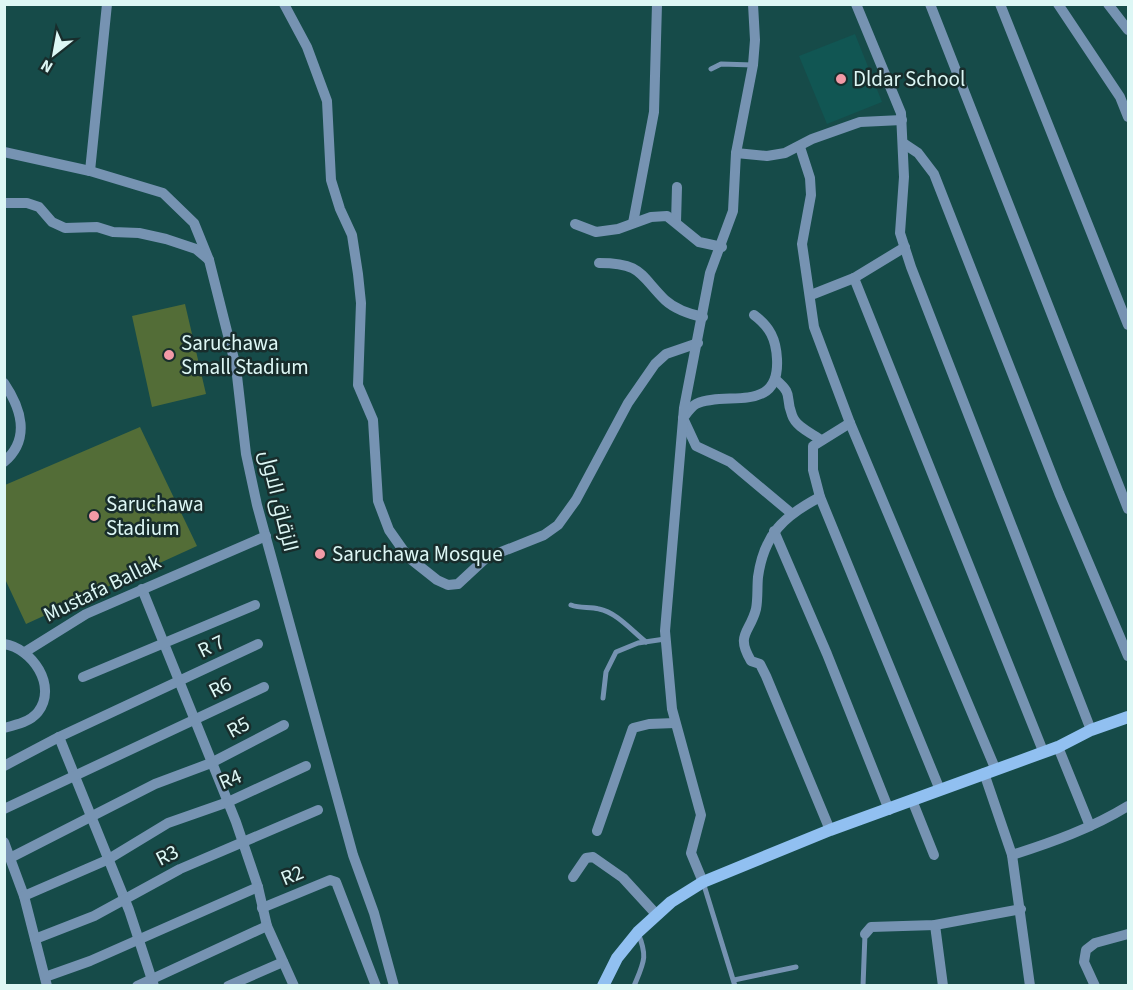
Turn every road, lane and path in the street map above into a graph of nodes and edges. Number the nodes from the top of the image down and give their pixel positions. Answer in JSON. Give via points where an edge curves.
{"nodes":[{"id":1,"x":107,"y":4,"type":"edge"},
{"id":2,"x":284,"y":4,"type":"edge"},
{"id":3,"x":657,"y":4,"type":"edge"},
{"id":4,"x":753,"y":4,"type":"edge"},
{"id":5,"x":856,"y":4,"type":"edge"},
{"id":6,"x":930,"y":4,"type":"edge"},
{"id":7,"x":1000,"y":4,"type":"edge"},
{"id":8,"x":1058,"y":4,"type":"edge"},
{"id":9,"x":1108,"y":4,"type":"edge"},
{"id":10,"x":1128,"y":30,"type":"edge"},
{"id":11,"x":753,"y":65,"type":"junction"},
{"id":12,"x":711,"y":69,"type":"dead end"},
{"id":13,"x":1124,"y":94,"type":"edge"},
{"id":14,"x":1128,"y":117,"type":"edge"},
{"id":15,"x":902,"y":120,"type":"junction"},
{"id":16,"x":903,"y":143,"type":"junction"},
{"id":17,"x":800,"y":147,"type":"junction"},
{"id":18,"x":4,"y":152,"type":"edge"},
{"id":19,"x":736,"y":153,"type":"junction"},
{"id":20,"x":90,"y":171,"type":"junction"},
{"id":21,"x":677,"y":187,"type":"dead end"},
{"id":22,"x":4,"y":203,"type":"edge"},
{"id":23,"x":676,"y":222,"type":"junction"},
{"id":24,"x":633,"y":223,"type":"junction"},
{"id":25,"x":575,"y":224,"type":"dead end"},
{"id":26,"x":722,"y":247,"type":"junction"},
{"id":27,"x":904,"y":247,"type":"junction"},
{"id":28,"x":209,"y":260,"type":"junction"},
{"id":29,"x":599,"y":262,"type":"dead end"},
{"id":30,"x":854,"y":278,"type":"junction"},
{"id":31,"x":811,"y":295,"type":"junction"},
{"id":32,"x":754,"y":315,"type":"dead end"},
{"id":33,"x":703,"y":317,"type":"junction"},
{"id":34,"x":1128,"y":325,"type":"edge"},
{"id":35,"x":698,"y":343,"type":"junction"},
{"id":36,"x":775,"y":379,"type":"junction"},
{"id":37,"x":4,"y":383,"type":"edge"},
{"id":38,"x":683,"y":418,"type":"junction"},
{"id":39,"x":850,"y":423,"type":"junction"},
{"id":40,"x":821,"y":440,"type":"junction"},
{"id":41,"x":4,"y":462,"type":"edge"},
{"id":42,"x":820,"y":497,"type":"junction"},
{"id":43,"x":1128,"y":509,"type":"edge"},
{"id":44,"x":791,"y":513,"type":"junction"},
{"id":45,"x":774,"y":531,"type":"junction"},
{"id":46,"x":266,"y":536,"type":"junction"},
{"id":47,"x":142,"y":589,"type":"junction"},
{"id":48,"x":255,"y":605,"type":"dead end"},
{"id":49,"x":572,"y":605,"type":"dead end"},
{"id":50,"x":665,"y":639,"type":"junction"},
{"id":51,"x":646,"y":642,"type":"junction"},
{"id":52,"x":165,"y":643,"type":"junction"},
{"id":53,"x":4,"y":644,"type":"edge"},
{"id":54,"x":258,"y":644,"type":"dead end"},
{"id":55,"x":25,"y":651,"type":"junction"},
{"id":56,"x":1128,"y":656,"type":"edge"},
{"id":57,"x":83,"y":677,"type":"dead end"},
{"id":58,"x":180,"y":682,"type":"junction"},
{"id":59,"x":264,"y":687,"type":"dead end"},
{"id":60,"x":603,"y":698,"type":"dead end"},
{"id":61,"x":1128,"y":718,"type":"edge"},
{"id":62,"x":195,"y":722,"type":"junction"},
{"id":63,"x":675,"y":723,"type":"junction"},
{"id":64,"x":284,"y":725,"type":"dead end"},
{"id":65,"x":4,"y":728,"type":"edge"},
{"id":66,"x":1091,"y":730,"type":"junction"},
{"id":67,"x":59,"y":737,"type":"junction"},
{"id":68,"x":1058,"y":747,"type":"junction"},
{"id":69,"x":1043,"y":751,"type":"junction"},
{"id":70,"x":211,"y":763,"type":"junction"},
{"id":71,"x":4,"y":766,"type":"edge"},
{"id":72,"x":306,"y":766,"type":"dead end"},
{"id":73,"x":989,"y":771,"type":"junction"},
{"id":74,"x":75,"y":777,"type":"junction"},
{"id":75,"x":940,"y":790,"type":"junction"},
{"id":76,"x":912,"y":800,"type":"junction"},
{"id":77,"x":228,"y":802,"type":"junction"},
{"id":78,"x":1128,"y":806,"type":"edge"},
{"id":79,"x":4,"y":809,"type":"edge"},
{"id":80,"x":318,"y":810,"type":"dead end"},
{"id":81,"x":889,"y":810,"type":"junction"},
{"id":82,"x":90,"y":817,"type":"junction"},
{"id":83,"x":1090,"y":826,"type":"junction"},
{"id":84,"x":830,"y":830,"type":"junction"},
{"id":85,"x":597,"y":831,"type":"dead end"},
{"id":86,"x":4,"y":842,"type":"edge"},
{"id":87,"x":242,"y":843,"type":"junction"},
{"id":88,"x":934,"y":855,"type":"dead end"},
{"id":89,"x":1012,"y":855,"type":"junction"},
{"id":90,"x":10,"y":858,"type":"junction"},
{"id":91,"x":107,"y":860,"type":"junction"},
{"id":92,"x":573,"y":877,"type":"dead end"},
{"id":93,"x":703,"y":882,"type":"junction"},
{"id":94,"x":258,"y":887,"type":"junction"},
{"id":95,"x":24,"y":896,"type":"junction"},
{"id":96,"x":125,"y":900,"type":"junction"},
{"id":97,"x":262,"y":908,"type":"junction"},
{"id":98,"x":1021,"y":909,"type":"junction"},
{"id":99,"x":656,"y":914,"type":"junction"},
{"id":100,"x":935,"y":925,"type":"junction"},
{"id":101,"x":267,"y":926,"type":"junction"},
{"id":102,"x":638,"y":932,"type":"junction"},
{"id":103,"x":865,"y":934,"type":"joint"},
{"id":104,"x":1128,"y":934,"type":"edge"},
{"id":105,"x":35,"y":939,"type":"junction"},
{"id":106,"x":137,"y":940,"type":"junction"},
{"id":107,"x":283,"y":962,"type":"junction"},
{"id":108,"x":796,"y":967,"type":"dead end"},
{"id":109,"x":46,"y":981,"type":"edge"},
{"id":110,"x":153,"y":982,"type":"edge"},
{"id":111,"x":734,"y":983,"type":"edge"},
{"id":112,"x":137,"y":986,"type":"edge"},
{"id":113,"x":228,"y":986,"type":"edge"},
{"id":114,"x":294,"y":986,"type":"edge"},
{"id":115,"x":376,"y":986,"type":"edge"},
{"id":116,"x":394,"y":986,"type":"edge"},
{"id":117,"x":603,"y":986,"type":"edge"},
{"id":118,"x":634,"y":986,"type":"edge"},
{"id":119,"x":863,"y":986,"type":"edge"},
{"id":120,"x":944,"y":986,"type":"edge"},
{"id":121,"x":1030,"y":986,"type":"edge"},
{"id":122,"x":1095,"y":986,"type":"edge"}],
"edges":[{"from":1,"to":20,"type":"street"},
{"from":2,"to":35,"type":"street","via":[[307,47],[327,101],[331,180],[352,235],[362,303],[358,385],[373,420],[378,501],[389,530],[408,557],[437,580],[458,584],[486,558],[544,535],[558,525],[576,500],[628,403],[655,364],[666,354]]},
{"from":3,"to":24,"type":"street","via":[[654,112]]},
{"from":4,"to":11,"type":"street"},
{"from":5,"to":15,"type":"street"},
{"from":6,"to":43,"type":"street"},
{"from":7,"to":34,"type":"street"},
{"from":8,"to":13,"type":"street"},
{"from":9,"to":10,"type":"street"},
{"from":11,"to":12,"type":"lane","via":[[721,64]]},
{"from":11,"to":19,"type":"street"},
{"from":13,"to":14,"type":"street"},
{"from":15,"to":16,"type":"street"},
{"from":15,"to":17,"type":"street","via":[[860,122]]},
{"from":16,"to":27,"type":"street","via":[[900,233]]},
{"from":16,"to":56,"type":"street","via":[[918,153],[934,174],[1059,493]]},
{"from":17,"to":19,"type":"street","via":[[767,156]]},
{"from":17,"to":31,"type":"street","via":[[810,178],[811,195],[802,244]]},
{"from":18,"to":20,"type":"street","name":"الزقاق الاول"},
{"from":19,"to":26,"type":"street","via":[[733,212]]},
{"from":20,"to":28,"type":"street","name":"الزقاق الاول","via":[[163,193],[194,223]]},
{"from":21,"to":23,"type":"street"},
{"from":22,"to":28,"type":"street","via":[[39,207],[52,222],[65,228],[96,227],[166,239],[196,249]]},
{"from":23,"to":24,"type":"street","via":[[666,216],[651,216]]},
{"from":23,"to":26,"type":"street","via":[[699,242]]},
{"from":24,"to":25,"type":"street","via":[[596,232]]},
{"from":26,"to":33,"type":"street","via":[[710,273]]},
{"from":27,"to":30,"type":"street"},
{"from":27,"to":66,"type":"street"},
{"from":28,"to":46,"type":"street","name":"الزقاق الاول","via":[[236,368],[246,454]]},
{"from":29,"to":33,"type":"street","via":[[638,269],[677,309]]},
{"from":30,"to":31,"type":"street"},
{"from":30,"to":69,"type":"street"},
{"from":31,"to":39,"type":"street","via":[[814,327]]},
{"from":32,"to":36,"type":"street","via":[[773,335],[778,372]]},
{"from":33,"to":35,"type":"street"},
{"from":35,"to":38,"type":"street"},
{"from":36,"to":38,"type":"street","via":[[759,394],[744,400],[693,405]]},
{"from":36,"to":40,"type":"street","via":[[790,396],[797,424]]},
{"from":37,"to":41,"type":"street","via":[[16,400],[21,421],[16,448]]},
{"from":38,"to":44,"type":"street","via":[[696,446],[730,462]]},
{"from":38,"to":50,"type":"street"},
{"from":39,"to":40,"type":"street"},
{"from":39,"to":73,"type":"street"},
{"from":40,"to":42,"type":"street","via":[[813,446],[812,455]]},
{"from":42,"to":44,"type":"street"},
{"from":42,"to":75,"type":"street"},
{"from":44,"to":45,"type":"street"},
{"from":45,"to":81,"type":"street"},
{"from":45,"to":84,"type":"street","via":[[760,564],[756,611],[743,642],[751,661],[760,664],[766,676]]},
{"from":46,"to":47,"type":"street","name":"Mustafa Ballak"},
{"from":46,"to":116,"type":"street","name":"الزقاق الاول","via":[[352,855],[374,913]]},
{"from":47,"to":52,"type":"street"},
{"from":47,"to":55,"type":"street","name":"Mustafa Ballak","via":[[86,614]]},
{"from":48,"to":52,"type":"street"},
{"from":49,"to":51,"type":"lane","via":[[609,613]]},
{"from":50,"to":51,"type":"lane"},
{"from":50,"to":63,"type":"street"},
{"from":51,"to":60,"type":"lane","via":[[616,652],[606,672]]},
{"from":52,"to":57,"type":"street"},
{"from":52,"to":58,"type":"street"},
{"from":53,"to":55,"type":"street"},
{"from":54,"to":58,"type":"street","name":"R 7"},
{"from":55,"to":65,"type":"street","via":[[40,672],[43,700],[31,718]]},
{"from":58,"to":62,"type":"street"},
{"from":58,"to":67,"type":"street","name":"R 7"},
{"from":59,"to":62,"type":"street","name":"R6"},
{"from":61,"to":66,"type":"street"},
{"from":62,"to":70,"type":"street"},
{"from":62,"to":74,"type":"street","name":"R6"},
{"from":63,"to":85,"type":"street","via":[[633,728]]},
{"from":63,"to":93,"type":"street","via":[[701,815],[692,852]]},
{"from":64,"to":70,"type":"street","name":"R5"},
{"from":66,"to":68,"type":"street"},
{"from":67,"to":71,"type":"street","name":"R 7"},
{"from":67,"to":74,"type":"street"},
{"from":68,"to":69,"type":"street"},
{"from":68,"to":83,"type":"street"},
{"from":69,"to":73,"type":"street"},
{"from":70,"to":77,"type":"street"},
{"from":70,"to":82,"type":"street","name":"R5","via":[[155,784]]},
{"from":72,"to":77,"type":"street","name":"R4"},
{"from":73,"to":75,"type":"street"},
{"from":73,"to":89,"type":"street"},
{"from":74,"to":79,"type":"street","name":"R6"},
{"from":74,"to":82,"type":"street"},
{"from":75,"to":76,"type":"street"},
{"from":76,"to":81,"type":"street"},
{"from":76,"to":88,"type":"street"},
{"from":77,"to":87,"type":"street"},
{"from":77,"to":91,"type":"street","name":"R4","via":[[168,823]]},
{"from":78,"to":83,"type":"street"},
{"from":80,"to":87,"type":"street","name":"R3"},
{"from":81,"to":84,"type":"street"},
{"from":82,"to":90,"type":"street","name":"R5"},
{"from":82,"to":91,"type":"street"},
{"from":83,"to":89,"type":"street"},
{"from":84,"to":93,"type":"street"},
{"from":86,"to":90,"type":"street"},
{"from":87,"to":94,"type":"street"},
{"from":87,"to":96,"type":"street","name":"R3","via":[[180,869]]},
{"from":89,"to":98,"type":"street"},
{"from":90,"to":95,"type":"street"},
{"from":91,"to":95,"type":"street","name":"R4"},
{"from":91,"to":96,"type":"street"},
{"from":92,"to":99,"type":"street","via":[[586,858],[593,857],[623,878]]},
{"from":93,"to":99,"type":"street"},
{"from":93,"to":111,"type":"lane"},
{"from":94,"to":97,"type":"street"},
{"from":94,"to":106,"type":"street"},
{"from":95,"to":105,"type":"street"},
{"from":96,"to":105,"type":"street","name":"R3"},
{"from":96,"to":106,"type":"street"},
{"from":97,"to":101,"type":"street"},
{"from":97,"to":115,"type":"street","name":"R2","via":[[330,880],[336,882]]},
{"from":98,"to":100,"type":"street"},
{"from":98,"to":121,"type":"street"},
{"from":99,"to":102,"type":"street"},
{"from":100,"to":103,"type":"street","via":[[871,927]]},
{"from":100,"to":120,"type":"street"},
{"from":101,"to":107,"type":"street"},
{"from":101,"to":110,"type":"street"},
{"from":102,"to":117,"type":"street","via":[[617,958]]},
{"from":102,"to":118,"type":"lane","via":[[645,961]]},
{"from":103,"to":119,"type":"lane"},
{"from":104,"to":122,"type":"street","via":[[1086,950],[1084,962]]},
{"from":105,"to":109,"type":"street"},
{"from":106,"to":109,"type":"street"},
{"from":106,"to":110,"type":"street"},
{"from":107,"to":113,"type":"street"},
{"from":107,"to":114,"type":"street"},
{"from":108,"to":111,"type":"lane"},
{"from":110,"to":112,"type":"street"}]}
